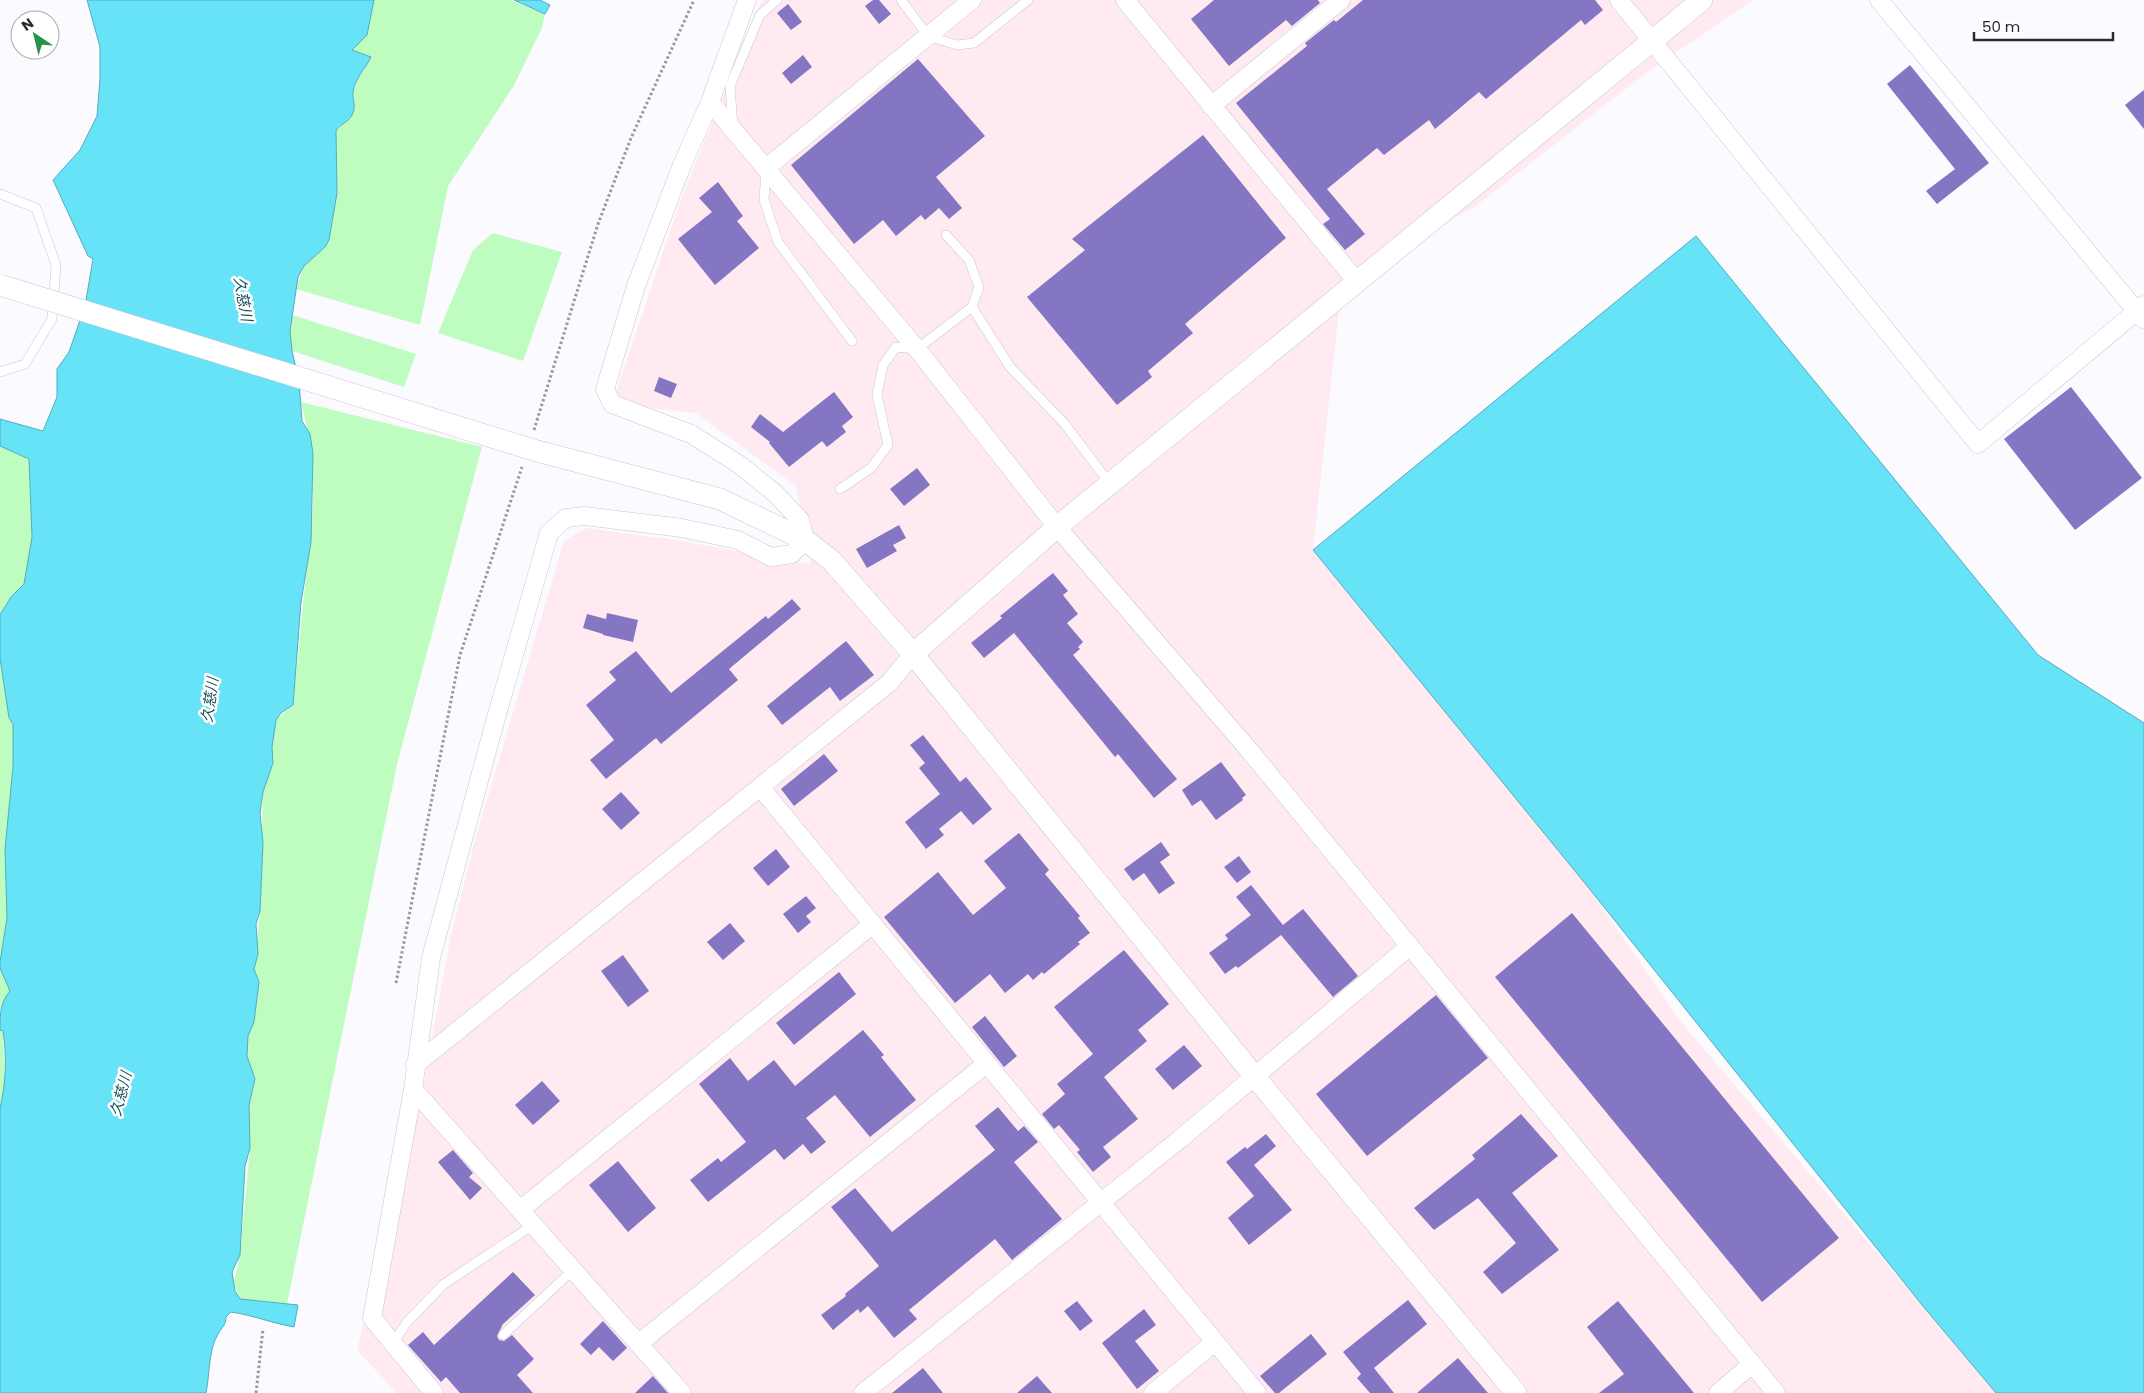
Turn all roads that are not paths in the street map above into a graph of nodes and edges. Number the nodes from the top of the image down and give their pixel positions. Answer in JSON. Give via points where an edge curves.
{"nodes":[{"id":1,"x":747,"y":0,"type":"edge"},
{"id":2,"x":777,"y":0,"type":"edge"},
{"id":3,"x":901,"y":0,"type":"edge"},
{"id":4,"x":972,"y":0,"type":"edge"},
{"id":5,"x":1028,"y":0,"type":"edge"},
{"id":6,"x":1125,"y":0,"type":"edge"},
{"id":7,"x":1342,"y":0,"type":"edge"},
{"id":8,"x":1619,"y":0,"type":"edge"},
{"id":9,"x":1702,"y":0,"type":"edge"},
{"id":10,"x":1879,"y":0,"type":"edge"},
{"id":11,"x":928,"y":36,"type":"junction"},
{"id":12,"x":1653,"y":41,"type":"junction"},
{"id":13,"x":710,"y":102,"type":"junction"},
{"id":14,"x":1211,"y":106,"type":"junction"},
{"id":15,"x":733,"y":130,"type":"junction"},
{"id":16,"x":766,"y":168,"type":"junction"},
{"id":17,"x":0,"y":194,"type":"edge"},
{"id":18,"x":946,"y":235,"type":"dead end"},
{"id":19,"x":1358,"y":283,"type":"junction"},
{"id":20,"x":0,"y":286,"type":"edge"},
{"id":21,"x":972,"y":307,"type":"junction"},
{"id":22,"x":2142,"y":312,"type":"edge"},
{"id":23,"x":852,"y":341,"type":"dead end"},
{"id":24,"x":917,"y":350,"type":"junction"},
{"id":25,"x":0,"y":372,"type":"edge"},
{"id":26,"x":1110,"y":484,"type":"junction"},
{"id":27,"x":840,"y":489,"type":"dead end"},
{"id":28,"x":1057,"y":527,"type":"junction"},
{"id":29,"x":805,"y":540,"type":"junction"},
{"id":30,"x":912,"y":654,"type":"junction"},
{"id":31,"x":761,"y":788,"type":"junction"},
{"id":32,"x":873,"y":924,"type":"junction"},
{"id":33,"x":1410,"y":946,"type":"junction"},
{"id":34,"x":986,"y":1064,"type":"junction"},
{"id":35,"x":415,"y":1065,"type":"junction"},
{"id":36,"x":1255,"y":1077,"type":"junction"},
{"id":37,"x":413,"y":1089,"type":"junction"},
{"id":38,"x":1101,"y":1203,"type":"junction"},
{"id":39,"x":520,"y":1210,"type":"junction"},
{"id":40,"x":533,"y":1225,"type":"junction"},
{"id":41,"x":573,"y":1270,"type":"junction"},
{"id":42,"x":503,"y":1335,"type":"dead end"},
{"id":43,"x":1215,"y":1342,"type":"junction"},
{"id":44,"x":393,"y":1343,"type":"junction"},
{"id":45,"x":638,"y":1344,"type":"junction"},
{"id":46,"x":1752,"y":1364,"type":"junction"},
{"id":47,"x":434,"y":1393,"type":"edge"},
{"id":48,"x":682,"y":1393,"type":"edge"},
{"id":49,"x":863,"y":1393,"type":"edge"},
{"id":50,"x":1153,"y":1393,"type":"edge"},
{"id":51,"x":1257,"y":1393,"type":"edge"},
{"id":52,"x":1516,"y":1393,"type":"edge"},
{"id":53,"x":1718,"y":1393,"type":"edge"},
{"id":54,"x":1776,"y":1393,"type":"edge"}],
"edges":[{"from":1,"to":13,"type":"street"},
{"from":2,"to":15,"type":"lane","via":[[760,14],[730,86]]},
{"from":3,"to":11,"type":"lane"},
{"from":4,"to":11,"type":"street"},
{"from":5,"to":11,"type":"lane","via":[[974,43],[957,45]]},
{"from":6,"to":14,"type":"street"},
{"from":7,"to":14,"type":"street"},
{"from":8,"to":12,"type":"street"},
{"from":9,"to":12,"type":"street"},
{"from":10,"to":22,"type":"street"},
{"from":11,"to":16,"type":"street"},
{"from":12,"to":19,"type":"street"},
{"from":12,"to":22,"type":"street","via":[[1978,444]]},
{"from":13,"to":15,"type":"street"},
{"from":13,"to":29,"type":"street","via":[[636,286],[605,389],[612,404],[691,434],[740,465],[776,494],[800,520]]},
{"from":14,"to":19,"type":"street"},
{"from":15,"to":16,"type":"street"},
{"from":16,"to":23,"type":"lane","via":[[764,200],[778,242]]},
{"from":16,"to":24,"type":"street"},
{"from":17,"to":25,"type":"lane","via":[[36,208],[56,265],[52,319],[24,364]]},
{"from":18,"to":21,"type":"lane","via":[[969,260],[979,287]]},
{"from":19,"to":26,"type":"street"},
{"from":20,"to":29,"type":"street","bridge":true,"via":[[720,500]]},
{"from":21,"to":24,"type":"lane"},
{"from":21,"to":26,"type":"lane","via":[[1010,367],[1064,423]]},
{"from":24,"to":27,"type":"lane","via":[[896,347],[883,364],[877,395],[888,445],[871,468]]},
{"from":24,"to":28,"type":"street"},
{"from":26,"to":28,"type":"street"},
{"from":28,"to":30,"type":"street"},
{"from":28,"to":33,"type":"street","via":[[1249,750]]},
{"from":29,"to":30,"type":"street","via":[[832,561]]},
{"from":29,"to":35,"type":"street","via":[[792,554],[771,557],[738,540],[682,528],[585,516],[566,518],[549,532],[431,958]]},
{"from":30,"to":31,"type":"street","via":[[889,683]]},
{"from":30,"to":36,"type":"street"},
{"from":31,"to":32,"type":"street"},
{"from":31,"to":35,"type":"street"},
{"from":32,"to":34,"type":"street"},
{"from":32,"to":39,"type":"street"},
{"from":33,"to":36,"type":"street"},
{"from":33,"to":46,"type":"street"},
{"from":34,"to":38,"type":"street"},
{"from":34,"to":45,"type":"street"},
{"from":35,"to":37,"type":"street"},
{"from":36,"to":38,"type":"street"},
{"from":36,"to":52,"type":"street"},
{"from":37,"to":39,"type":"street"},
{"from":37,"to":44,"type":"street","via":[[372,1318]]},
{"from":38,"to":43,"type":"street"},
{"from":38,"to":49,"type":"street"},
{"from":39,"to":40,"type":"street"},
{"from":40,"to":41,"type":"street"},
{"from":40,"to":44,"type":"lane","via":[[444,1284]]},
{"from":41,"to":42,"type":"lane"},
{"from":41,"to":45,"type":"street"},
{"from":43,"to":50,"type":"street"},
{"from":43,"to":51,"type":"street"},
{"from":44,"to":47,"type":"street"},
{"from":45,"to":48,"type":"street"},
{"from":46,"to":53,"type":"street"},
{"from":46,"to":54,"type":"street"}]}
